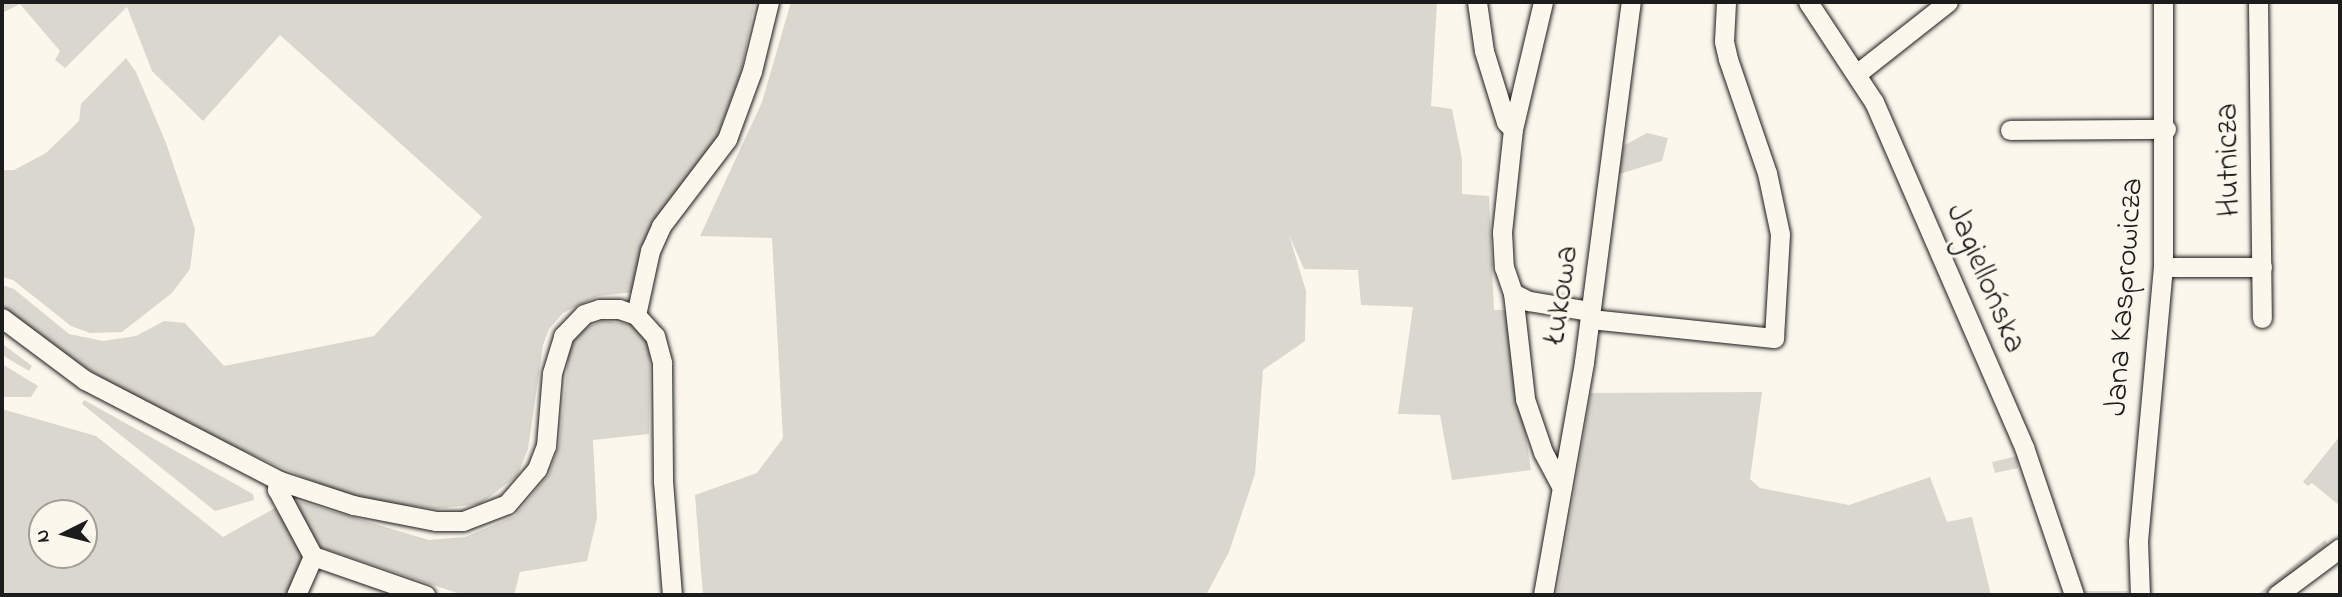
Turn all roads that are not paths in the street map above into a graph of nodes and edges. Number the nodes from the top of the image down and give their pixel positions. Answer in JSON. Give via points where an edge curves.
{"nodes":[{"id":1,"x":769,"y":2,"type":"edge"},
{"id":2,"x":1477,"y":2,"type":"edge"},
{"id":3,"x":1543,"y":2,"type":"edge"},
{"id":4,"x":1631,"y":2,"type":"edge"},
{"id":5,"x":1726,"y":2,"type":"edge"},
{"id":6,"x":1808,"y":2,"type":"edge"},
{"id":7,"x":1948,"y":2,"type":"edge"},
{"id":8,"x":2163,"y":2,"type":"edge"},
{"id":9,"x":2258,"y":2,"type":"edge"},
{"id":10,"x":1859,"y":72,"type":"junction"},
{"id":11,"x":1513,"y":129,"type":"junction"},
{"id":12,"x":2166,"y":129,"type":"junction"},
{"id":13,"x":2010,"y":130,"type":"dead end"},
{"id":14,"x":2162,"y":267,"type":"junction"},
{"id":15,"x":2262,"y":267,"type":"junction"},
{"id":16,"x":1513,"y":293,"type":"junction"},
{"id":17,"x":636,"y":315,"type":"junction"},
{"id":18,"x":1590,"y":315,"type":"junction"},
{"id":19,"x":2,"y":318,"type":"edge"},
{"id":20,"x":2262,"y":318,"type":"dead end"},
{"id":21,"x":280,"y":481,"type":"junction"},
{"id":22,"x":1562,"y":487,"type":"junction"},
{"id":23,"x":2340,"y":548,"type":"edge"},
{"id":24,"x":313,"y":556,"type":"junction"},
{"id":25,"x":296,"y":595,"type":"edge"},
{"id":26,"x":425,"y":595,"type":"edge"},
{"id":27,"x":672,"y":595,"type":"edge"},
{"id":28,"x":1543,"y":595,"type":"edge"},
{"id":29,"x":2074,"y":595,"type":"edge"},
{"id":30,"x":2140,"y":595,"type":"edge"},
{"id":31,"x":2277,"y":595,"type":"edge"}],
"edges":[{"from":1,"to":17,"type":"street","via":[[752,71],[727,139],[661,226],[650,251]]},
{"from":2,"to":11,"type":"street","via":[[1484,51],[1506,122]]},
{"from":3,"to":11,"type":"street"},
{"from":4,"to":18,"type":"street","name":"Łukowa"},
{"from":5,"to":18,"type":"street","via":[[1726,50],[1767,173],[1780,234],[1774,338]]},
{"from":6,"to":10,"type":"street","name":"Jagiellońska"},
{"from":7,"to":10,"type":"street"},
{"from":8,"to":12,"type":"street","name":"Jana Kasprowicza"},
{"from":9,"to":15,"type":"street","name":"Hutnicza"},
{"from":10,"to":29,"type":"street","name":"Jagiellońska","via":[[2024,447]]},
{"from":11,"to":16,"type":"street","via":[[1502,232],[1504,267]]},
{"from":12,"to":13,"type":"street"},
{"from":12,"to":14,"type":"street","name":"Jana Kasprowicza"},
{"from":14,"to":15,"type":"street"},
{"from":14,"to":30,"type":"street","name":"Jana Kasprowicza","via":[[2138,541]]},
{"from":15,"to":20,"type":"street","name":"Hutnicza"},
{"from":16,"to":18,"type":"street"},
{"from":16,"to":22,"type":"street","via":[[1525,399],[1543,452]]},
{"from":17,"to":21,"type":"street","via":[[599,309],[584,314],[563,336],[552,373],[546,446],[537,469],[507,504],[481,517],[436,521],[353,505]]},
{"from":17,"to":27,"type":"street","via":[[655,336],[662,363],[663,481]]},
{"from":18,"to":22,"type":"street","name":"Łukowa"},
{"from":19,"to":21,"type":"street","via":[[85,380]]},
{"from":21,"to":24,"type":"street","via":[[277,489]]},
{"from":22,"to":28,"type":"street","name":"Łukowa"},
{"from":23,"to":31,"type":"street"},
{"from":24,"to":25,"type":"street"},
{"from":24,"to":26,"type":"street"}]}
